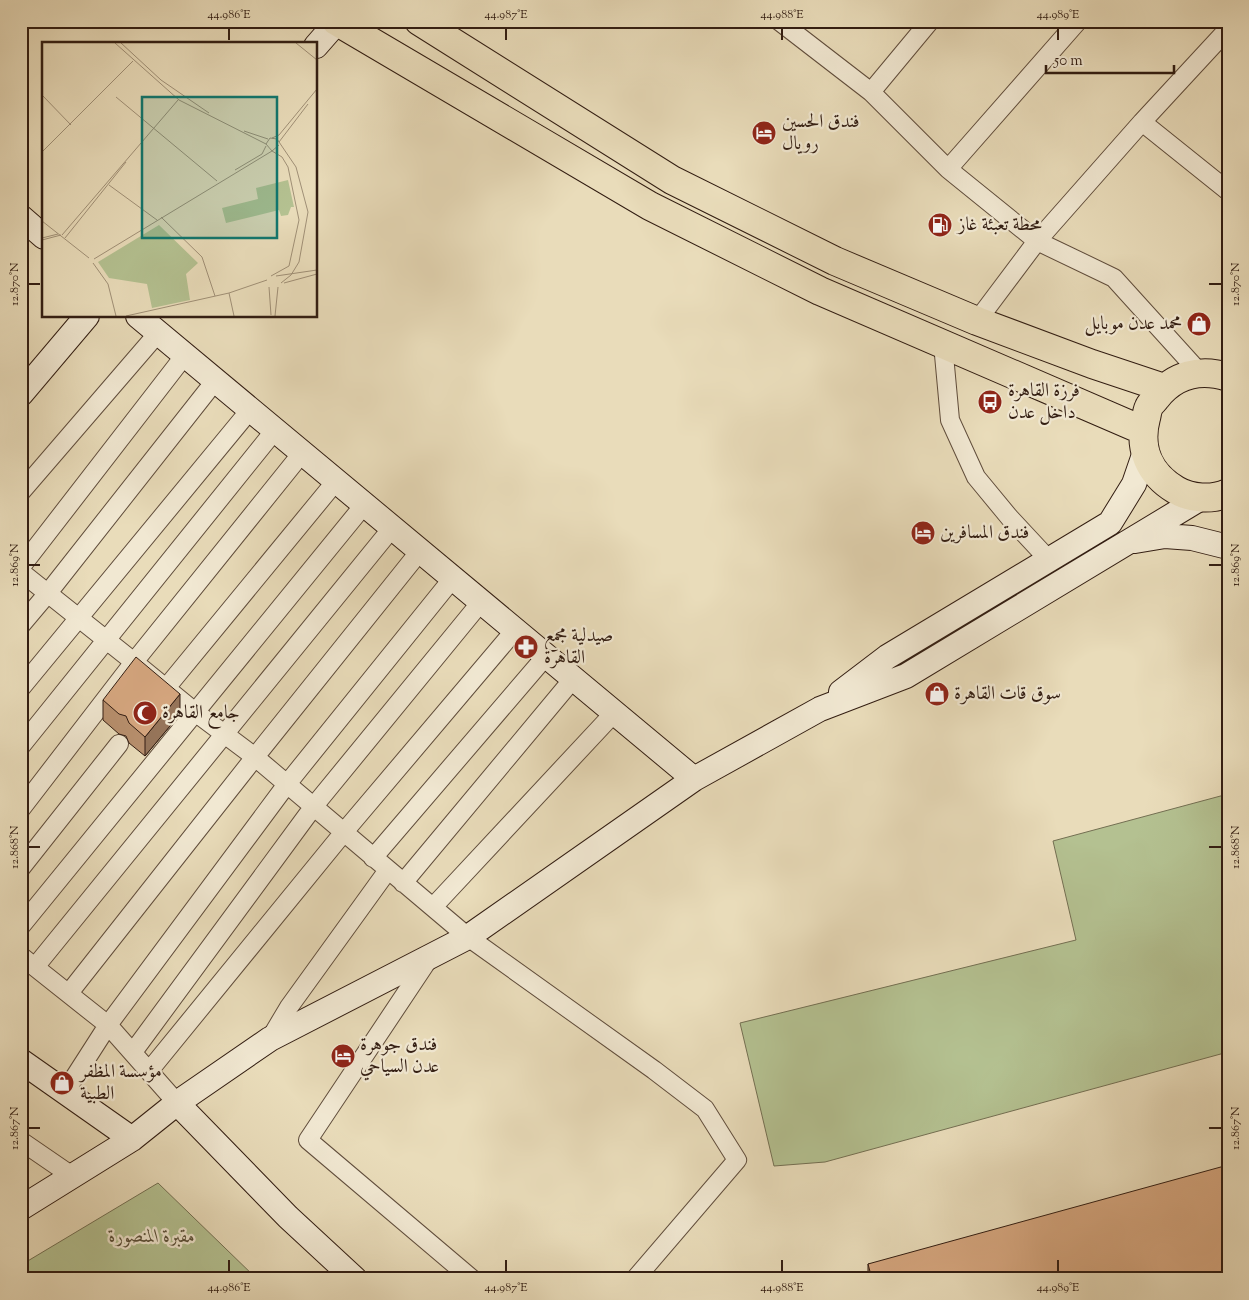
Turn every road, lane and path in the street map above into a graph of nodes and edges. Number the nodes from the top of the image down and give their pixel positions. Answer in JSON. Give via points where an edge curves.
{"nodes":[{"id":1,"x":930,"y":21,"type":"edge"},
{"id":2,"x":1078,"y":21,"type":"edge"},
{"id":3,"x":1221,"y":21,"type":"edge"},
{"id":4,"x":336,"y":22,"type":"edge"},
{"id":5,"x":781,"y":22,"type":"edge"},
{"id":6,"x":425,"y":23,"type":"edge"},
{"id":7,"x":1228,"y":28,"type":"edge"},
{"id":8,"x":318,"y":44,"type":"edge"},
{"id":9,"x":871,"y":92,"type":"junction"},
{"id":10,"x":1142,"y":122,"type":"junction"},
{"id":11,"x":948,"y":169,"type":"junction"},
{"id":12,"x":1228,"y":191,"type":"edge"},
{"id":13,"x":21,"y":217,"type":"edge"},
{"id":14,"x":42,"y":235,"type":"edge"},
{"id":15,"x":1037,"y":241,"type":"junction"},
{"id":16,"x":85,"y":318,"type":"edge"},
{"id":17,"x":140,"y":318,"type":"edge"},
{"id":18,"x":977,"y":320,"type":"junction"},
{"id":19,"x":158,"y":333,"type":"junction"},
{"id":20,"x":943,"y":344,"type":"junction"},
{"id":21,"x":185,"y":356,"type":"junction"},
{"id":22,"x":1200,"y":373,"type":"junction"},
{"id":23,"x":1228,"y":377,"type":"edge"},
{"id":24,"x":216,"y":381,"type":"junction"},
{"id":25,"x":1164,"y":388,"type":"junction"},
{"id":26,"x":21,"y":394,"type":"edge"},
{"id":27,"x":250,"y":410,"type":"junction"},
{"id":28,"x":275,"y":430,"type":"junction"},
{"id":29,"x":1144,"y":441,"type":"junction"},
{"id":30,"x":302,"y":453,"type":"junction"},
{"id":31,"x":336,"y":481,"type":"junction"},
{"id":32,"x":21,"y":492,"type":"edge"},
{"id":33,"x":1228,"y":493,"type":"edge"},
{"id":34,"x":1201,"y":498,"type":"junction"},
{"id":35,"x":364,"y":505,"type":"junction"},
{"id":36,"x":1228,"y":511,"type":"edge"},
{"id":37,"x":392,"y":528,"type":"junction"},
{"id":38,"x":1126,"y":542,"type":"junction"},
{"id":39,"x":1228,"y":546,"type":"edge"},
{"id":40,"x":420,"y":552,"type":"junction"},
{"id":41,"x":1049,"y":560,"type":"junction"},
{"id":42,"x":21,"y":567,"type":"edge"},
{"id":43,"x":21,"y":572,"type":"edge"},
{"id":44,"x":452,"y":578,"type":"junction"},
{"id":45,"x":48,"y":593,"type":"junction"},
{"id":46,"x":481,"y":602,"type":"junction"},
{"id":47,"x":79,"y":618,"type":"junction"},
{"id":48,"x":21,"y":625,"type":"edge"},
{"id":49,"x":515,"y":630,"type":"junction"},
{"id":50,"x":106,"y":640,"type":"junction"},
{"id":51,"x":546,"y":656,"type":"junction"},
{"id":52,"x":134,"y":662,"type":"junction"},
{"id":53,"x":573,"y":679,"type":"junction"},
{"id":54,"x":21,"y":688,"type":"edge"},
{"id":55,"x":166,"y":688,"type":"junction"},
{"id":56,"x":820,"y":709,"type":"junction"},
{"id":57,"x":195,"y":712,"type":"junction"},
{"id":58,"x":614,"y":712,"type":"junction"},
{"id":59,"x":225,"y":734,"type":"junction"},
{"id":60,"x":119,"y":744,"type":"dead end"},
{"id":61,"x":21,"y":746,"type":"edge"},
{"id":62,"x":255,"y":757,"type":"junction"},
{"id":63,"x":694,"y":779,"type":"junction"},
{"id":64,"x":287,"y":784,"type":"junction"},
{"id":65,"x":314,"y":806,"type":"junction"},
{"id":66,"x":21,"y":809,"type":"edge"},
{"id":67,"x":344,"y":832,"type":"junction"},
{"id":68,"x":373,"y":858,"type":"junction"},
{"id":69,"x":21,"y":868,"type":"edge"},
{"id":70,"x":388,"y":870,"type":"junction"},
{"id":71,"x":403,"y":883,"type":"junction"},
{"id":72,"x":433,"y":907,"type":"junction"},
{"id":73,"x":21,"y":926,"type":"edge"},
{"id":74,"x":468,"y":937,"type":"junction"},
{"id":75,"x":431,"y":956,"type":"junction"},
{"id":76,"x":28,"y":962,"type":"edge"},
{"id":77,"x":69,"y":993,"type":"junction"},
{"id":78,"x":108,"y":1025,"type":"junction"},
{"id":79,"x":270,"y":1040,"type":"junction"},
{"id":80,"x":133,"y":1052,"type":"junction"},
{"id":81,"x":21,"y":1061,"type":"edge"},
{"id":82,"x":149,"y":1071,"type":"junction"},
{"id":83,"x":65,"y":1092,"type":"junction"},
{"id":84,"x":177,"y":1103,"type":"junction"},
{"id":85,"x":132,"y":1139,"type":"junction"},
{"id":86,"x":21,"y":1141,"type":"edge"},
{"id":87,"x":72,"y":1176,"type":"junction"},
{"id":88,"x":21,"y":1208,"type":"edge"},
{"id":89,"x":355,"y":1279,"type":"edge"},
{"id":90,"x":472,"y":1279,"type":"edge"},
{"id":91,"x":635,"y":1279,"type":"edge"}],
"edges":[{"from":1,"to":9,"type":"street"},
{"from":2,"to":11,"type":"street"},
{"from":3,"to":7,"type":"street"},
{"from":4,"to":8,"type":"street"},
{"from":4,"to":20,"type":"highway","via":[[650,206],[820,291]]},
{"from":5,"to":9,"type":"street"},
{"from":6,"to":18,"type":"highway","via":[[672,180],[835,261]]},
{"from":7,"to":10,"type":"street"},
{"from":9,"to":11,"type":"street"},
{"from":10,"to":12,"type":"street"},
{"from":10,"to":15,"type":"street"},
{"from":11,"to":15,"type":"street"},
{"from":13,"to":14,"type":"street"},
{"from":15,"to":18,"type":"street"},
{"from":15,"to":22,"type":"street","via":[[1114,278]]},
{"from":16,"to":26,"type":"street"},
{"from":17,"to":19,"type":"street"},
{"from":18,"to":25,"type":"highway"},
{"from":19,"to":21,"type":"street"},
{"from":19,"to":32,"type":"street"},
{"from":20,"to":29,"type":"highway"},
{"from":20,"to":41,"type":"street","via":[[950,420],[976,477]]},
{"from":21,"to":24,"type":"street"},
{"from":21,"to":42,"type":"street"},
{"from":22,"to":23,"type":"highway"},
{"from":22,"to":25,"type":"highway","via":[[1181,378]]},
{"from":24,"to":27,"type":"street"},
{"from":24,"to":45,"type":"street"},
{"from":25,"to":29,"type":"highway","via":[[1149,407]]},
{"from":27,"to":28,"type":"street"},
{"from":27,"to":47,"type":"street"},
{"from":28,"to":30,"type":"street"},
{"from":28,"to":50,"type":"street"},
{"from":29,"to":34,"type":"highway","via":[[1153,470],[1165,484],[1182,494]]},
{"from":29,"to":41,"type":"street","via":[[1134,484],[1110,523]]},
{"from":30,"to":31,"type":"street"},
{"from":30,"to":52,"type":"street"},
{"from":31,"to":35,"type":"street"},
{"from":31,"to":55,"type":"street"},
{"from":33,"to":34,"type":"highway"},
{"from":34,"to":36,"type":"highway"},
{"from":34,"to":38,"type":"street"},
{"from":35,"to":37,"type":"street"},
{"from":35,"to":57,"type":"street"},
{"from":37,"to":40,"type":"street"},
{"from":37,"to":59,"type":"street"},
{"from":38,"to":39,"type":"street","via":[[1165,536]]},
{"from":38,"to":56,"type":"street","via":[[906,676]]},
{"from":40,"to":44,"type":"street"},
{"from":40,"to":62,"type":"street"},
{"from":41,"to":56,"type":"street","via":[[887,657]]},
{"from":43,"to":45,"type":"street"},
{"from":44,"to":46,"type":"street"},
{"from":44,"to":64,"type":"street"},
{"from":45,"to":47,"type":"street"},
{"from":45,"to":48,"type":"street"},
{"from":46,"to":49,"type":"street"},
{"from":46,"to":65,"type":"street"},
{"from":47,"to":50,"type":"street"},
{"from":47,"to":54,"type":"street"},
{"from":49,"to":51,"type":"street"},
{"from":49,"to":67,"type":"street"},
{"from":50,"to":52,"type":"street"},
{"from":50,"to":61,"type":"street"},
{"from":51,"to":53,"type":"street"},
{"from":51,"to":68,"type":"street"},
{"from":52,"to":55,"type":"street"},
{"from":52,"to":66,"type":"street"},
{"from":53,"to":58,"type":"street"},
{"from":53,"to":71,"type":"street"},
{"from":55,"to":57,"type":"street"},
{"from":56,"to":63,"type":"street"},
{"from":57,"to":59,"type":"street"},
{"from":57,"to":73,"type":"street"},
{"from":58,"to":63,"type":"street"},
{"from":58,"to":72,"type":"street"},
{"from":59,"to":62,"type":"street"},
{"from":59,"to":76,"type":"street"},
{"from":60,"to":69,"type":"street"},
{"from":62,"to":64,"type":"street"},
{"from":62,"to":77,"type":"street"},
{"from":63,"to":74,"type":"street"},
{"from":64,"to":65,"type":"street"},
{"from":64,"to":78,"type":"street"},
{"from":65,"to":67,"type":"street"},
{"from":65,"to":80,"type":"street"},
{"from":67,"to":68,"type":"street"},
{"from":67,"to":82,"type":"street"},
{"from":68,"to":70,"type":"street"},
{"from":70,"to":71,"type":"street"},
{"from":70,"to":79,"type":"street","via":[[289,1006]]},
{"from":71,"to":72,"type":"street"},
{"from":72,"to":74,"type":"street"},
{"from":74,"to":75,"type":"street"},
{"from":74,"to":91,"type":"street","via":[[705,1109],[737,1160]]},
{"from":75,"to":79,"type":"street"},
{"from":75,"to":90,"type":"street","via":[[308,1140]]},
{"from":76,"to":77,"type":"street"},
{"from":77,"to":78,"type":"street"},
{"from":78,"to":80,"type":"street"},
{"from":78,"to":83,"type":"street"},
{"from":79,"to":84,"type":"street"},
{"from":80,"to":82,"type":"street"},
{"from":81,"to":83,"type":"street"},
{"from":82,"to":84,"type":"street"},
{"from":83,"to":85,"type":"street"},
{"from":84,"to":85,"type":"street"},
{"from":84,"to":89,"type":"street","via":[[288,1217]]},
{"from":85,"to":87,"type":"street"},
{"from":86,"to":87,"type":"street"},
{"from":87,"to":88,"type":"street"}]}
